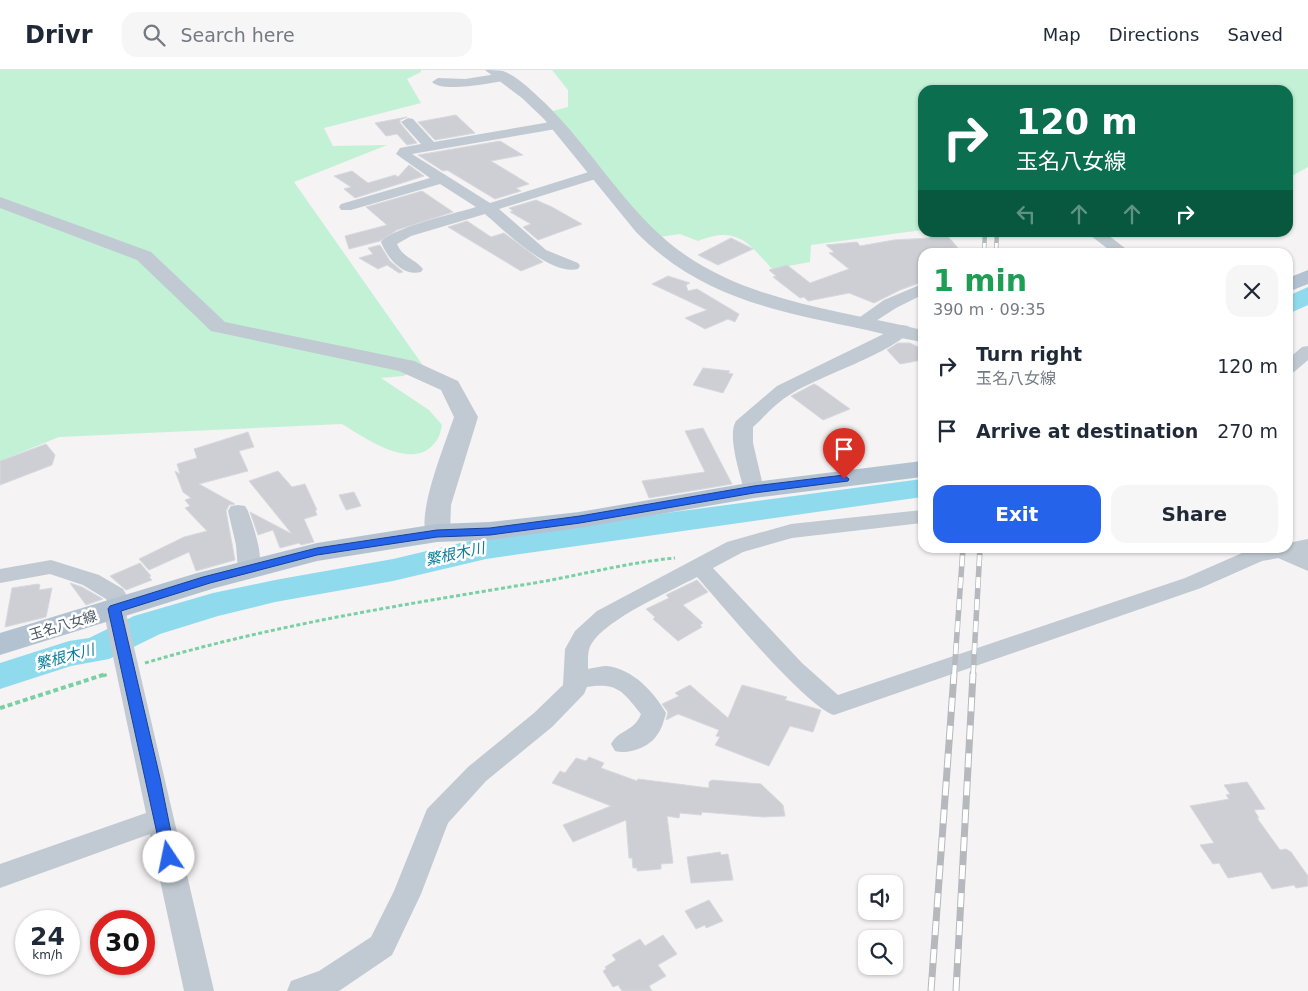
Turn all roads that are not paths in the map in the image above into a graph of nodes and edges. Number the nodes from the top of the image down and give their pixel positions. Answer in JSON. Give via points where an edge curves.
{"nodes":[{"id":1,"x":497,"y":73,"type":"edge"},
{"id":2,"x":438,"y":82,"type":"dead end"},
{"id":3,"x":408,"y":122,"type":"dead end"},
{"id":4,"x":556,"y":125,"type":"junction"},
{"id":5,"x":430,"y":146,"type":"junction"},
{"id":6,"x":597,"y":174,"type":"junction"},
{"id":7,"x":441,"y":178,"type":"junction"},
{"id":8,"x":0,"y":202,"type":"edge"},
{"id":9,"x":346,"y":207,"type":"dead end"},
{"id":10,"x":488,"y":208,"type":"junction"},
{"id":11,"x":1100,"y":237,"type":"edge"},
{"id":12,"x":1116,"y":248,"type":"edge"},
{"id":13,"x":572,"y":266,"type":"dead end"},
{"id":14,"x":415,"y":269,"type":"dead end"},
{"id":15,"x":1308,"y":276,"type":"edge"},
{"id":16,"x":1293,"y":284,"type":"edge"},
{"id":17,"x":918,"y":291,"type":"edge"},
{"id":18,"x":862,"y":322,"type":"junction"},
{"id":19,"x":902,"y":330,"type":"junction"},
{"id":20,"x":918,"y":335,"type":"edge"},
{"id":21,"x":1308,"y":351,"type":"edge"},
{"id":22,"x":1293,"y":364,"type":"edge"},
{"id":23,"x":918,"y":470,"type":"edge"},
{"id":24,"x":754,"y":490,"type":"junction"},
{"id":25,"x":238,"y":511,"type":"dead end"},
{"id":26,"x":918,"y":517,"type":"edge"},
{"id":27,"x":437,"y":533,"type":"junction"},
{"id":28,"x":1293,"y":550,"type":"edge"},
{"id":29,"x":1266,"y":553,"type":"edge"},
{"id":30,"x":1308,"y":562,"type":"edge"},
{"id":31,"x":700,"y":567,"type":"junction"},
{"id":32,"x":249,"y":569,"type":"junction"},
{"id":33,"x":0,"y":576,"type":"edge"},
{"id":34,"x":118,"y":612,"type":"junction"},
{"id":35,"x":0,"y":644,"type":"edge"},
{"id":36,"x":575,"y":680,"type":"junction"},
{"id":37,"x":624,"y":744,"type":"dead end"},
{"id":38,"x":161,"y":818,"type":"junction"},
{"id":39,"x":0,"y":876,"type":"edge"},
{"id":40,"x":199,"y":991,"type":"edge"},
{"id":41,"x":302,"y":991,"type":"edge"}],
"edges":[{"from":1,"to":2,"type":"street","via":[[465,83]]},
{"from":1,"to":4,"type":"street","via":[[533,99]]},
{"from":3,"to":5,"type":"street"},
{"from":4,"to":5,"type":"street"},
{"from":4,"to":6,"type":"street"},
{"from":5,"to":7,"type":"street","via":[[403,154]]},
{"from":6,"to":10,"type":"street"},
{"from":6,"to":18,"type":"street","via":[[661,246],[703,275],[785,305]]},
{"from":7,"to":9,"type":"street"},
{"from":7,"to":10,"type":"street"},
{"from":8,"to":27,"type":"street","via":[[144,256],[218,327],[406,366],[450,386],[466,417],[438,504]]},
{"from":10,"to":13,"type":"street","via":[[540,253]]},
{"from":10,"to":14,"type":"street","via":[[406,233],[390,242],[394,255]]},
{"from":11,"to":12,"type":"street"},
{"from":15,"to":16,"type":"main road"},
{"from":17,"to":18,"type":"street"},
{"from":18,"to":19,"type":"street"},
{"from":19,"to":20,"type":"street"},
{"from":19,"to":24,"type":"street","via":[[880,344],[784,390],[743,425],[743,443]]},
{"from":21,"to":22,"type":"street"},
{"from":23,"to":24,"type":"main road","name":"玉名八女線"},
{"from":24,"to":27,"type":"main road","name":"玉名八女線","via":[[580,520],[490,531]]},
{"from":25,"to":32,"type":"street","via":[[247,545]]},
{"from":26,"to":31,"type":"street","via":[[790,531],[736,548]]},
{"from":27,"to":32,"type":"main road","name":"玉名八女線","via":[[317,552]]},
{"from":28,"to":30,"type":"street"},
{"from":29,"to":31,"type":"street","via":[[1192,583],[834,706],[794,669]]},
{"from":31,"to":36,"type":"street","via":[[605,617],[583,637],[577,649]]},
{"from":32,"to":34,"type":"main road","name":"玉名八女線"},
{"from":33,"to":34,"type":"street","via":[[51,567],[91,580],[115,594]]},
{"from":34,"to":35,"type":"main road","name":"玉名八女線"},
{"from":34,"to":38,"type":"street"},
{"from":36,"to":37,"type":"street","via":[[607,675],[631,685],[654,713],[647,731]]},
{"from":36,"to":41,"type":"street","via":[[575,688],[566,698],[477,774],[437,817],[407,894],[382,946],[329,981]]},
{"from":38,"to":39,"type":"street"},
{"from":38,"to":40,"type":"street"}]}
